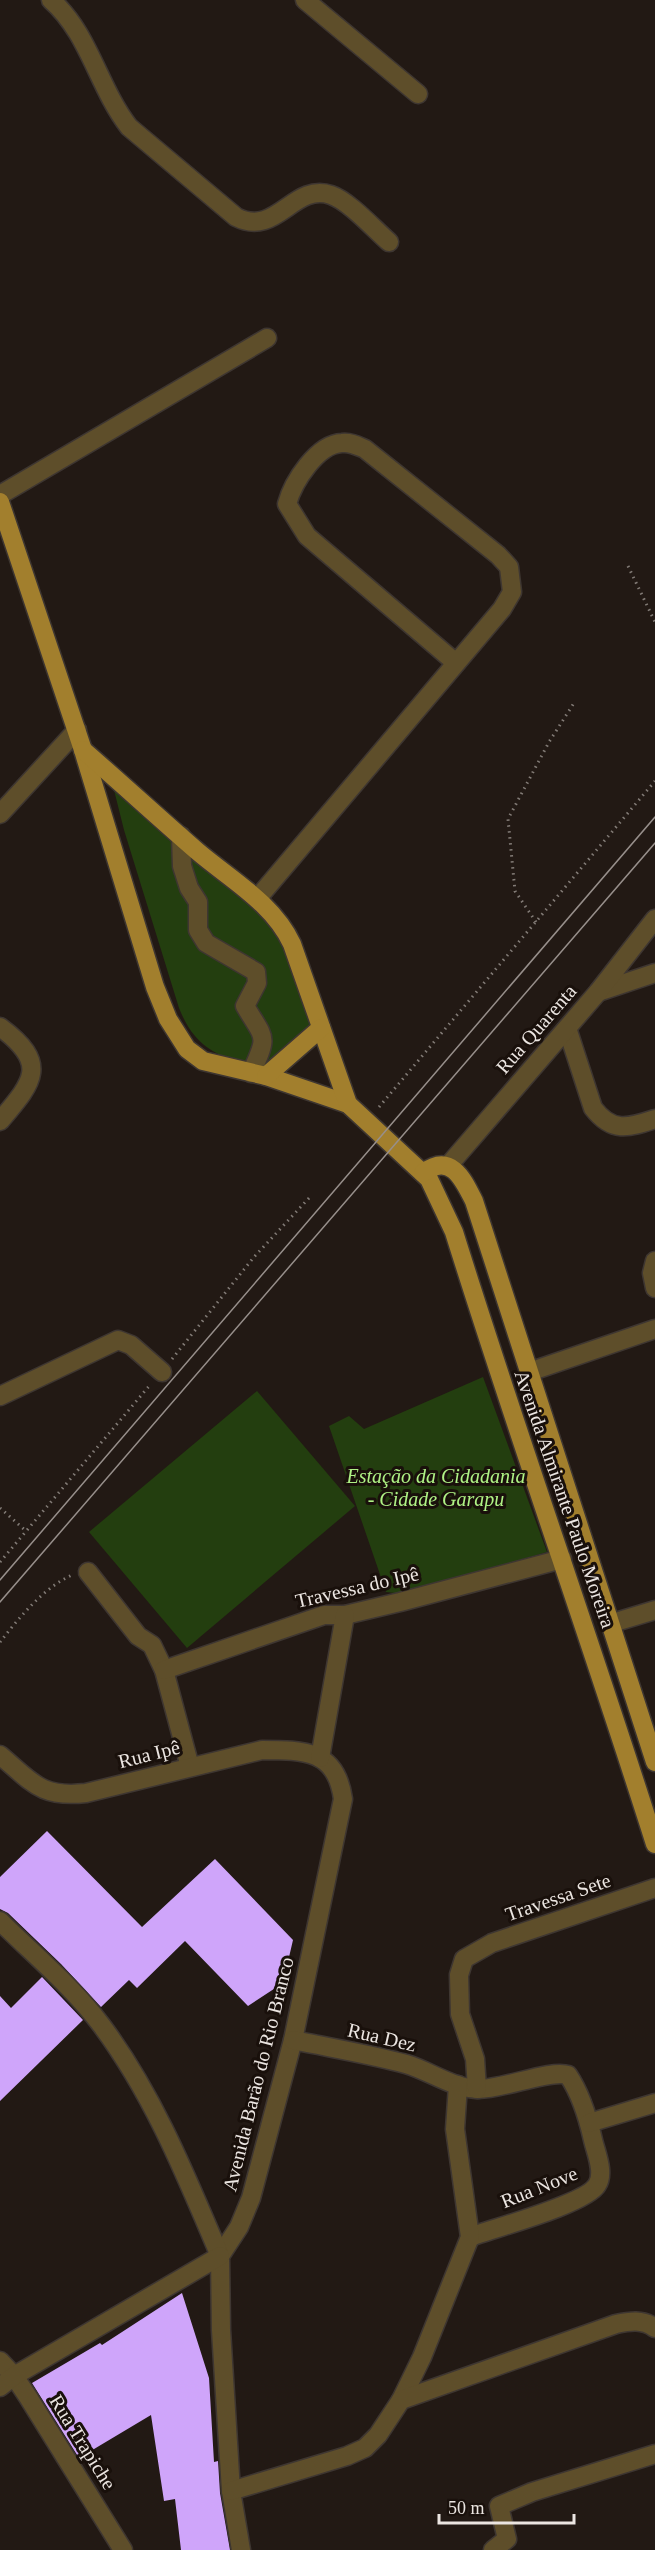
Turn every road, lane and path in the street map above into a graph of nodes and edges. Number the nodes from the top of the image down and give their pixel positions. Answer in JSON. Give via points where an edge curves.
{"nodes":[{"id":1,"x":51,"y":0,"type":"edge"},
{"id":2,"x":305,"y":0,"type":"edge"},
{"id":3,"x":418,"y":94,"type":"dead end"},
{"id":4,"x":389,"y":242,"type":"dead end"},
{"id":5,"x":267,"y":338,"type":"dead end"},
{"id":6,"x":0,"y":495,"type":"edge"},
{"id":7,"x":0,"y":502,"type":"edge"},
{"id":8,"x":628,"y":566,"type":"dead end"},
{"id":9,"x":655,"y":622,"type":"edge"},
{"id":10,"x":456,"y":663,"type":"junction"},
{"id":11,"x":574,"y":703,"type":"dead end"},
{"id":12,"x":76,"y":730,"type":"junction"},
{"id":13,"x":83,"y":750,"type":"junction"},
{"id":14,"x":655,"y":781,"type":"edge"},
{"id":15,"x":0,"y":814,"type":"edge"},
{"id":16,"x":181,"y":836,"type":"junction"},
{"id":17,"x":257,"y":899,"type":"junction"},
{"id":18,"x":655,"y":920,"type":"edge"},
{"id":19,"x":536,"y":922,"type":"junction"},
{"id":20,"x":655,"y":973,"type":"edge"},
{"id":21,"x":598,"y":992,"type":"junction"},
{"id":22,"x":0,"y":1027,"type":"edge"},
{"id":23,"x":321,"y":1028,"type":"junction"},
{"id":24,"x":567,"y":1028,"type":"junction"},
{"id":25,"x":259,"y":1075,"type":"junction"},
{"id":26,"x":348,"y":1104,"type":"junction"},
{"id":27,"x":655,"y":1119,"type":"edge"},
{"id":28,"x":0,"y":1121,"type":"edge"},
{"id":29,"x":366,"y":1122,"type":"junction"},
{"id":30,"x":448,"y":1166,"type":"junction"},
{"id":31,"x":423,"y":1173,"type":"junction"},
{"id":32,"x":655,"y":1261,"type":"edge"},
{"id":33,"x":655,"y":1288,"type":"edge"},
{"id":34,"x":655,"y":1329,"type":"edge"},
{"id":35,"x":162,"y":1372,"type":"dead end"},
{"id":36,"x":528,"y":1372,"type":"junction"},
{"id":37,"x":0,"y":1396,"type":"edge"},
{"id":38,"x":543,"y":1418,"type":"junction"},
{"id":39,"x":516,"y":1427,"type":"junction"},
{"id":40,"x":0,"y":1508,"type":"edge"},
{"id":41,"x":26,"y":1531,"type":"dead end"},
{"id":42,"x":562,"y":1559,"type":"junction"},
{"id":43,"x":88,"y":1572,"type":"joint"},
{"id":44,"x":655,"y":1610,"type":"edge"},
{"id":45,"x":345,"y":1615,"type":"junction"},
{"id":46,"x":609,"y":1624,"type":"junction"},
{"id":47,"x":0,"y":1642,"type":"edge"},
{"id":48,"x":165,"y":1670,"type":"junction"},
{"id":49,"x":0,"y":1755,"type":"edge"},
{"id":50,"x":320,"y":1758,"type":"junction"},
{"id":51,"x":655,"y":1762,"type":"edge"},
{"id":52,"x":190,"y":1767,"type":"junction"},
{"id":53,"x":652,"y":1822,"type":"edge"},
{"id":54,"x":655,"y":1844,"type":"edge"},
{"id":55,"x":655,"y":1888,"type":"edge"},
{"id":56,"x":0,"y":1921,"type":"edge"},
{"id":57,"x":293,"y":2040,"type":"junction"},
{"id":58,"x":562,"y":2073,"type":"joint"},
{"id":59,"x":458,"y":2085,"type":"junction"},
{"id":60,"x":477,"y":2089,"type":"junction"},
{"id":61,"x":655,"y":2103,"type":"edge"},
{"id":62,"x":589,"y":2123,"type":"junction"},
{"id":63,"x":470,"y":2237,"type":"junction"},
{"id":64,"x":220,"y":2256,"type":"junction"},
{"id":65,"x":655,"y":2328,"type":"edge"},
{"id":66,"x":0,"y":2361,"type":"edge"},
{"id":67,"x":7,"y":2381,"type":"edge"},
{"id":68,"x":401,"y":2400,"type":"junction"},
{"id":69,"x":655,"y":2454,"type":"edge"},
{"id":70,"x":231,"y":2491,"type":"junction"},
{"id":71,"x":506,"y":2546,"type":"edge"},
{"id":72,"x":123,"y":2550,"type":"edge"},
{"id":73,"x":241,"y":2550,"type":"edge"}],
"edges":[{"from":1,"to":4,"type":"street","via":[[74,24],[115,109],[129,127],[236,217],[248,223],[264,223],[295,201],[330,194]]},
{"from":2,"to":3,"type":"street"},
{"from":5,"to":6,"type":"street"},
{"from":7,"to":12,"type":"main road","name":"Avenida Almirante Paulo Moreira"},
{"from":8,"to":9,"type":"path"},
{"from":10,"to":10,"type":"street","via":[[512,592],[509,567],[365,449],[340,442],[328,447],[290,491],[287,504],[294,519],[307,536]]},
{"from":10,"to":17,"type":"street"},
{"from":11,"to":19,"type":"path","via":[[508,819],[515,891]]},
{"from":12,"to":13,"type":"main road","name":"Avenida Almirante Paulo Moreira"},
{"from":12,"to":15,"type":"street"},
{"from":13,"to":16,"type":"main road","name":"Avenida Almirante Paulo Moreira"},
{"from":13,"to":25,"type":"main road","name":"Avenida Almirante Paulo Moreira","via":[[168,1019],[187,1049],[203,1061]]},
{"from":14,"to":19,"type":"path"},
{"from":16,"to":17,"type":"main road","name":"Avenida Almirante Paulo Moreira"},
{"from":16,"to":25,"type":"street","via":[[182,866],[198,902],[198,930],[206,943],[256,972],[257,983],[245,1006],[263,1031]]},
{"from":17,"to":23,"type":"main road","name":"Avenida Almirante Paulo Moreira","via":[[287,932]]},
{"from":18,"to":21,"type":"street","name":"Rua Quarenta"},
{"from":19,"to":29,"type":"path"},
{"from":20,"to":21,"type":"street"},
{"from":21,"to":24,"type":"street","name":"Rua Quarenta"},
{"from":22,"to":28,"type":"street","via":[[22,1046],[32,1072],[29,1088]]},
{"from":23,"to":25,"type":"main road"},
{"from":23,"to":26,"type":"main road","name":"Avenida Almirante Paulo Moreira"},
{"from":24,"to":27,"type":"street","via":[[593,1108],[600,1117],[609,1125],[625,1127]]},
{"from":24,"to":30,"type":"street","name":"Rua Quarenta"},
{"from":25,"to":26,"type":"main road","name":"Avenida Almirante Paulo Moreira"},
{"from":26,"to":29,"type":"main road","name":"Avenida Almirante Paulo Moreira"},
{"from":29,"to":31,"type":"main road","name":"Avenida Almirante Paulo Moreira"},
{"from":30,"to":31,"type":"main road","via":[[433,1166]]},
{"from":30,"to":36,"type":"main road","name":"Avenida Almirante Paulo Moreira","via":[[461,1176],[474,1201]]},
{"from":31,"to":39,"type":"main road","name":"Avenida Almirante Paulo Moreira","via":[[447,1213]]},
{"from":32,"to":33,"type":"street"},
{"from":34,"to":36,"type":"street"},
{"from":35,"to":37,"type":"street","via":[[131,1344],[118,1340]]},
{"from":36,"to":38,"type":"main road","name":"Avenida Almirante Paulo Moreira"},
{"from":38,"to":39,"type":"main road"},
{"from":38,"to":46,"type":"main road","name":"Avenida Almirante Paulo Moreira"},
{"from":39,"to":42,"type":"main road","name":"Avenida Almirante Paulo Moreira"},
{"from":40,"to":41,"type":"path"},
{"from":42,"to":45,"type":"street","name":"Travessa do Ipê"},
{"from":42,"to":53,"type":"main road","name":"Avenida Almirante Paulo Moreira"},
{"from":43,"to":47,"type":"path","via":[[69,1576],[45,1593]]},
{"from":43,"to":48,"type":"street","via":[[138,1636],[152,1645]]},
{"from":44,"to":46,"type":"street"},
{"from":45,"to":48,"type":"street","name":"Travessa do Ipê","via":[[324,1615]]},
{"from":45,"to":50,"type":"street"},
{"from":46,"to":51,"type":"main road","name":"Avenida Almirante Paulo Moreira"},
{"from":48,"to":52,"type":"street"},
{"from":49,"to":52,"type":"street","name":"Rua Ipê","via":[[45,1792],[62,1796]]},
{"from":50,"to":52,"type":"street","name":"Rua Ipê","via":[[288,1750],[262,1750]]},
{"from":50,"to":57,"type":"street","name":"Avenida Barão do Rio Branco","via":[[332,1766],[343,1799]]},
{"from":53,"to":54,"type":"main road","name":"Avenida Almirante Paulo Moreira"},
{"from":55,"to":60,"type":"street","name":"Travessa Sete","via":[[475,1950],[464,1959],[459,1975],[460,2014],[475,2059]]},
{"from":56,"to":64,"type":"street","via":[[102,2026],[163,2123]]},
{"from":57,"to":59,"type":"street","name":"Rua Dez","via":[[405,2064]]},
{"from":57,"to":64,"type":"street","name":"Avenida Barão do Rio Branco","via":[[252,2198]]},
{"from":58,"to":60,"type":"street","name":"Rua Dez","via":[[515,2085]]},
{"from":58,"to":62,"type":"street","name":"Rua Nove","via":[[573,2083]]},
{"from":59,"to":60,"type":"street","name":"Rua Dez"},
{"from":59,"to":63,"type":"street","via":[[454,2129]]},
{"from":61,"to":62,"type":"street"},
{"from":62,"to":63,"type":"street","name":"Rua Nove","via":[[599,2166],[597,2186],[578,2200]]},
{"from":63,"to":68,"type":"street"},
{"from":64,"to":67,"type":"street"},
{"from":64,"to":70,"type":"street"},
{"from":65,"to":68,"type":"street","via":[[632,2320],[616,2324]]},
{"from":66,"to":67,"type":"street","name":"Rua Trapiche"},
{"from":67,"to":72,"type":"street","name":"Rua Trapiche"},
{"from":68,"to":70,"type":"street","via":[[365,2448]]},
{"from":69,"to":71,"type":"street","via":[[499,2506]]},
{"from":70,"to":73,"type":"street"}]}
